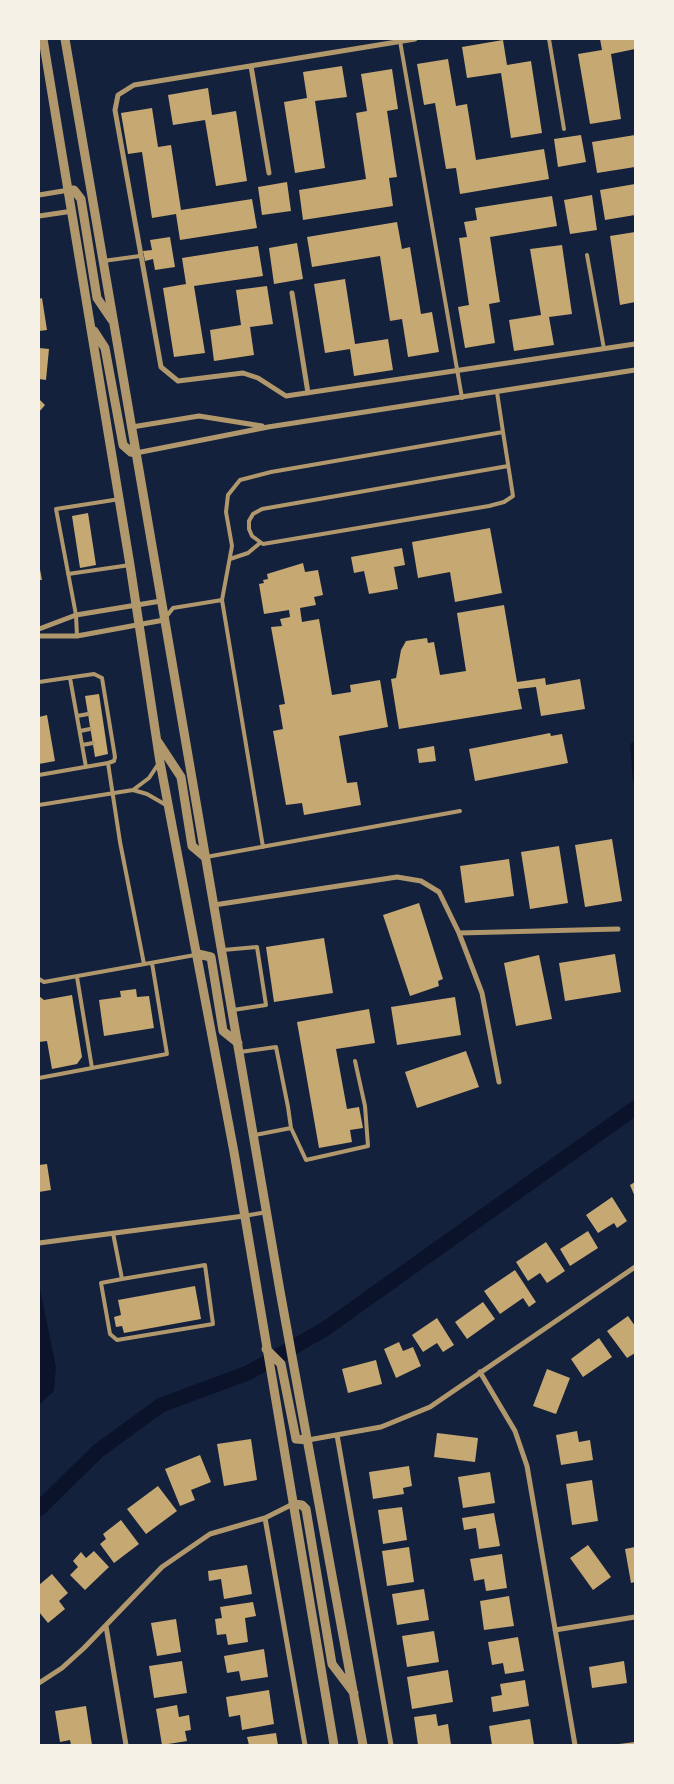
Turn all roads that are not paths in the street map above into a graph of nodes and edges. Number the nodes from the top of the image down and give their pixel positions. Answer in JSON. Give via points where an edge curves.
{"nodes":[{"id":1,"x":43,"y":39,"type":"edge"},
{"id":2,"x":65,"y":39,"type":"edge"},
{"id":3,"x":415,"y":39,"type":"edge"},
{"id":4,"x":549,"y":39,"type":"edge"},
{"id":5,"x":400,"y":41,"type":"junction"},
{"id":6,"x":251,"y":66,"type":"junction"},
{"id":7,"x":564,"y":129,"type":"dead end"},
{"id":8,"x":269,"y":173,"type":"dead end"},
{"id":9,"x":70,"y":190,"type":"junction"},
{"id":10,"x":39,"y":195,"type":"edge"},
{"id":11,"x":73,"y":210,"type":"junction"},
{"id":12,"x":39,"y":216,"type":"edge"},
{"id":13,"x":586,"y":255,"type":"dead end"},
{"id":14,"x":140,"y":256,"type":"junction"},
{"id":15,"x":103,"y":261,"type":"junction"},
{"id":16,"x":292,"y":293,"type":"dead end"},
{"id":17,"x":114,"y":325,"type":"junction"},
{"id":18,"x":92,"y":326,"type":"junction"},
{"id":19,"x":635,"y":344,"type":"edge"},
{"id":20,"x":604,"y":349,"type":"junction"},
{"id":21,"x":635,"y":370,"type":"edge"},
{"id":22,"x":457,"y":372,"type":"junction"},
{"id":23,"x":497,"y":392,"type":"junction"},
{"id":24,"x":308,"y":393,"type":"junction"},
{"id":25,"x":462,"y":398,"type":"junction"},
{"id":26,"x":268,"y":427,"type":"junction"},
{"id":27,"x":132,"y":428,"type":"junction"},
{"id":28,"x":503,"y":432,"type":"junction"},
{"id":29,"x":136,"y":452,"type":"junction"},
{"id":30,"x":508,"y":466,"type":"junction"},
{"id":31,"x":120,"y":499,"type":"junction"},
{"id":32,"x":260,"y":543,"type":"junction"},
{"id":33,"x":230,"y":559,"type":"junction"},
{"id":34,"x":130,"y":565,"type":"junction"},
{"id":35,"x":68,"y":574,"type":"junction"},
{"id":36,"x":222,"y":600,"type":"junction"},
{"id":37,"x":161,"y":601,"type":"junction"},
{"id":38,"x":136,"y":605,"type":"junction"},
{"id":39,"x":173,"y":608,"type":"junction"},
{"id":40,"x":76,"y":615,"type":"junction"},
{"id":41,"x":164,"y":620,"type":"junction"},
{"id":42,"x":138,"y":625,"type":"junction"},
{"id":43,"x":39,"y":629,"type":"edge"},
{"id":44,"x":39,"y":636,"type":"edge"},
{"id":45,"x":77,"y":636,"type":"junction"},
{"id":46,"x":70,"y":678,"type":"junction"},
{"id":47,"x":39,"y":682,"type":"edge"},
{"id":48,"x":107,"y":711,"type":"junction"},
{"id":49,"x":102,"y":712,"type":"dead end"},
{"id":50,"x":88,"y":714,"type":"dead end"},
{"id":51,"x":77,"y":716,"type":"junction"},
{"id":52,"x":110,"y":726,"type":"junction"},
{"id":53,"x":104,"y":727,"type":"dead end"},
{"id":54,"x":90,"y":729,"type":"dead end"},
{"id":55,"x":80,"y":731,"type":"junction"},
{"id":56,"x":156,"y":738,"type":"junction"},
{"id":57,"x":112,"y":740,"type":"junction"},
{"id":58,"x":106,"y":741,"type":"dead end"},
{"id":59,"x":92,"y":743,"type":"dead end"},
{"id":60,"x":82,"y":745,"type":"junction"},
{"id":61,"x":160,"y":762,"type":"junction"},
{"id":62,"x":108,"y":764,"type":"junction"},
{"id":63,"x":86,"y":767,"type":"junction"},
{"id":64,"x":39,"y":775,"type":"edge"},
{"id":65,"x":133,"y":790,"type":"junction"},
{"id":66,"x":114,"y":793,"type":"junction"},
{"id":67,"x":39,"y":805,"type":"edge"},
{"id":68,"x":168,"y":806,"type":"junction"},
{"id":69,"x":460,"y":811,"type":"dead end"},
{"id":70,"x":263,"y":847,"type":"junction"},
{"id":71,"x":205,"y":857,"type":"junction"},
{"id":72,"x":214,"y":905,"type":"junction"},
{"id":73,"x":618,"y":929,"type":"dead end"},
{"id":74,"x":460,"y":933,"type":"junction"},
{"id":75,"x":222,"y":950,"type":"junction"},
{"id":76,"x":198,"y":954,"type":"junction"},
{"id":77,"x":152,"y":963,"type":"junction"},
{"id":78,"x":144,"y":964,"type":"junction"},
{"id":79,"x":77,"y":977,"type":"junction"},
{"id":80,"x":39,"y":979,"type":"edge"},
{"id":81,"x":233,"y":1010,"type":"junction"},
{"id":82,"x":239,"y":1047,"type":"junction"},
{"id":83,"x":355,"y":1061,"type":"dead end"},
{"id":84,"x":92,"y":1068,"type":"junction"},
{"id":85,"x":39,"y":1078,"type":"edge"},
{"id":86,"x":499,"y":1082,"type":"dead end"},
{"id":87,"x":291,"y":1128,"type":"junction"},
{"id":88,"x":254,"y":1136,"type":"junction"},
{"id":89,"x":268,"y":1212,"type":"junction"},
{"id":90,"x":244,"y":1216,"type":"junction"},
{"id":91,"x":113,"y":1233,"type":"junction"},
{"id":92,"x":39,"y":1243,"type":"edge"},
{"id":93,"x":635,"y":1267,"type":"edge"},
{"id":94,"x":122,"y":1279,"type":"junction"},
{"id":95,"x":266,"y":1348,"type":"junction"},
{"id":96,"x":480,"y":1372,"type":"junction"},
{"id":97,"x":337,"y":1435,"type":"junction"},
{"id":98,"x":308,"y":1440,"type":"junction"},
{"id":99,"x":293,"y":1504,"type":"junction"},
{"id":100,"x":265,"y":1518,"type":"junction"},
{"id":101,"x":635,"y":1616,"type":"edge"},
{"id":102,"x":106,"y":1626,"type":"junction"},
{"id":103,"x":555,"y":1630,"type":"junction"},
{"id":104,"x":39,"y":1682,"type":"edge"},
{"id":105,"x":354,"y":1694,"type":"junction"},
{"id":106,"x":126,"y":1745,"type":"edge"},
{"id":107,"x":305,"y":1745,"type":"edge"},
{"id":108,"x":334,"y":1745,"type":"edge"},
{"id":109,"x":363,"y":1745,"type":"edge"},
{"id":110,"x":391,"y":1745,"type":"edge"},
{"id":111,"x":575,"y":1745,"type":"edge"}],
"edges":[{"from":1,"to":9,"type":"street"},
{"from":2,"to":15,"type":"street"},
{"from":3,"to":5,"type":"street"},
{"from":4,"to":7,"type":"lane"},
{"from":5,"to":6,"type":"street"},
{"from":5,"to":22,"type":"lane"},
{"from":6,"to":8,"type":"street"},
{"from":6,"to":14,"type":"street","via":[[134,85],[118,95],[115,110]]},
{"from":9,"to":10,"type":"street"},
{"from":9,"to":11,"type":"street"},
{"from":9,"to":17,"type":"street","via":[[74,190],[81,199],[97,298]]},
{"from":11,"to":12,"type":"street"},
{"from":11,"to":18,"type":"street"},
{"from":13,"to":20,"type":"lane"},
{"from":14,"to":15,"type":"lane"},
{"from":14,"to":24,"type":"street","via":[[161,367],[172,377],[178,381],[194,380],[243,372],[286,396]]},
{"from":15,"to":17,"type":"street"},
{"from":16,"to":24,"type":"street"},
{"from":17,"to":27,"type":"street"},
{"from":18,"to":29,"type":"street","via":[[105,348],[123,444],[130,452]]},
{"from":18,"to":31,"type":"street"},
{"from":19,"to":20,"type":"street"},
{"from":20,"to":22,"type":"street"},
{"from":21,"to":23,"type":"street"},
{"from":22,"to":24,"type":"street"},
{"from":22,"to":25,"type":"lane"},
{"from":23,"to":25,"type":"street"},
{"from":23,"to":28,"type":"lane"},
{"from":25,"to":26,"type":"street"},
{"from":26,"to":27,"type":"street","via":[[199,416]]},
{"from":26,"to":29,"type":"street"},
{"from":27,"to":29,"type":"street"},
{"from":28,"to":30,"type":"lane"},
{"from":28,"to":33,"type":"lane","via":[[240,480],[228,495],[226,512],[232,546]]},
{"from":29,"to":37,"type":"street"},
{"from":30,"to":32,"type":"lane","via":[[513,496],[490,506]]},
{"from":30,"to":32,"type":"lane","via":[[262,509],[248,521],[252,536]]},
{"from":31,"to":34,"type":"street"},
{"from":31,"to":35,"type":"lane","via":[[56,509]]},
{"from":32,"to":33,"type":"lane","via":[[248,553]]},
{"from":33,"to":36,"type":"lane"},
{"from":34,"to":35,"type":"lane"},
{"from":34,"to":38,"type":"street"},
{"from":35,"to":40,"type":"lane"},
{"from":36,"to":39,"type":"lane"},
{"from":36,"to":70,"type":"lane"},
{"from":37,"to":38,"type":"street"},
{"from":37,"to":39,"type":"lane"},
{"from":37,"to":41,"type":"street"},
{"from":38,"to":40,"type":"street"},
{"from":38,"to":42,"type":"street"},
{"from":39,"to":41,"type":"lane"},
{"from":40,"to":43,"type":"street"},
{"from":40,"to":45,"type":"lane"},
{"from":41,"to":42,"type":"street"},
{"from":41,"to":71,"type":"street"},
{"from":42,"to":45,"type":"street"},
{"from":42,"to":56,"type":"street"},
{"from":44,"to":45,"type":"street"},
{"from":46,"to":47,"type":"lane"},
{"from":46,"to":48,"type":"lane","via":[[99,674]]},
{"from":46,"to":51,"type":"lane"},
{"from":48,"to":49,"type":"lane"},
{"from":48,"to":52,"type":"lane"},
{"from":50,"to":51,"type":"lane"},
{"from":51,"to":55,"type":"lane"},
{"from":52,"to":53,"type":"lane"},
{"from":52,"to":57,"type":"lane"},
{"from":54,"to":55,"type":"lane"},
{"from":55,"to":60,"type":"lane"},
{"from":56,"to":61,"type":"street"},
{"from":56,"to":71,"type":"street","via":[[181,777],[192,846]]},
{"from":57,"to":58,"type":"lane"},
{"from":57,"to":62,"type":"lane","via":[[115,757]]},
{"from":59,"to":60,"type":"lane"},
{"from":60,"to":63,"type":"lane"},
{"from":61,"to":65,"type":"lane","via":[[149,778]]},
{"from":61,"to":68,"type":"street"},
{"from":62,"to":63,"type":"lane"},
{"from":62,"to":66,"type":"lane"},
{"from":63,"to":64,"type":"lane"},
{"from":65,"to":66,"type":"lane"},
{"from":65,"to":68,"type":"lane"},
{"from":66,"to":67,"type":"lane"},
{"from":66,"to":78,"type":"lane","via":[[120,842]]},
{"from":68,"to":76,"type":"street"},
{"from":69,"to":70,"type":"lane"},
{"from":70,"to":71,"type":"lane"},
{"from":71,"to":72,"type":"street"},
{"from":72,"to":74,"type":"street","via":[[397,877],[421,881],[439,892]]},
{"from":72,"to":75,"type":"street"},
{"from":73,"to":74,"type":"street"},
{"from":74,"to":86,"type":"street","via":[[482,993]]},
{"from":75,"to":81,"type":"street"},
{"from":75,"to":81,"type":"lane","via":[[257,947],[266,1005]]},
{"from":76,"to":77,"type":"lane"},
{"from":76,"to":82,"type":"street","via":[[211,957],[223,1031]]},
{"from":76,"to":90,"type":"street"},
{"from":77,"to":78,"type":"lane"},
{"from":77,"to":84,"type":"lane","via":[[167,1054]]},
{"from":78,"to":79,"type":"lane"},
{"from":79,"to":80,"type":"lane","via":[[44,982]]},
{"from":79,"to":84,"type":"lane"},
{"from":81,"to":82,"type":"street"},
{"from":82,"to":87,"type":"lane","via":[[276,1047]]},
{"from":82,"to":88,"type":"street"},
{"from":83,"to":87,"type":"lane","via":[[365,1106],[368,1146],[306,1160]]},
{"from":84,"to":85,"type":"lane"},
{"from":87,"to":88,"type":"lane"},
{"from":88,"to":89,"type":"street"},
{"from":89,"to":90,"type":"lane"},
{"from":89,"to":98,"type":"street"},
{"from":90,"to":91,"type":"street"},
{"from":90,"to":95,"type":"street"},
{"from":91,"to":92,"type":"street"},
{"from":91,"to":94,"type":"lane"},
{"from":93,"to":96,"type":"street"},
{"from":94,"to":94,"type":"lane","via":[[205,1265],[213,1324],[117,1340],[110,1334],[101,1282]]},
{"from":95,"to":98,"type":"street","via":[[281,1364],[296,1439]]},
{"from":95,"to":99,"type":"street"},
{"from":96,"to":97,"type":"street","via":[[430,1407],[381,1427]]},
{"from":96,"to":103,"type":"street","via":[[515,1431],[526,1466]]},
{"from":97,"to":98,"type":"street"},
{"from":97,"to":110,"type":"street"},
{"from":98,"to":105,"type":"street"},
{"from":99,"to":100,"type":"street"},
{"from":99,"to":105,"type":"street","via":[[306,1509],[332,1664]]},
{"from":99,"to":108,"type":"street"},
{"from":100,"to":102,"type":"street","via":[[210,1534],[162,1567]]},
{"from":100,"to":107,"type":"street"},
{"from":101,"to":103,"type":"street"},
{"from":102,"to":104,"type":"street","via":[[62,1668]]},
{"from":102,"to":106,"type":"street"},
{"from":103,"to":111,"type":"street"},
{"from":105,"to":109,"type":"street"}]}
